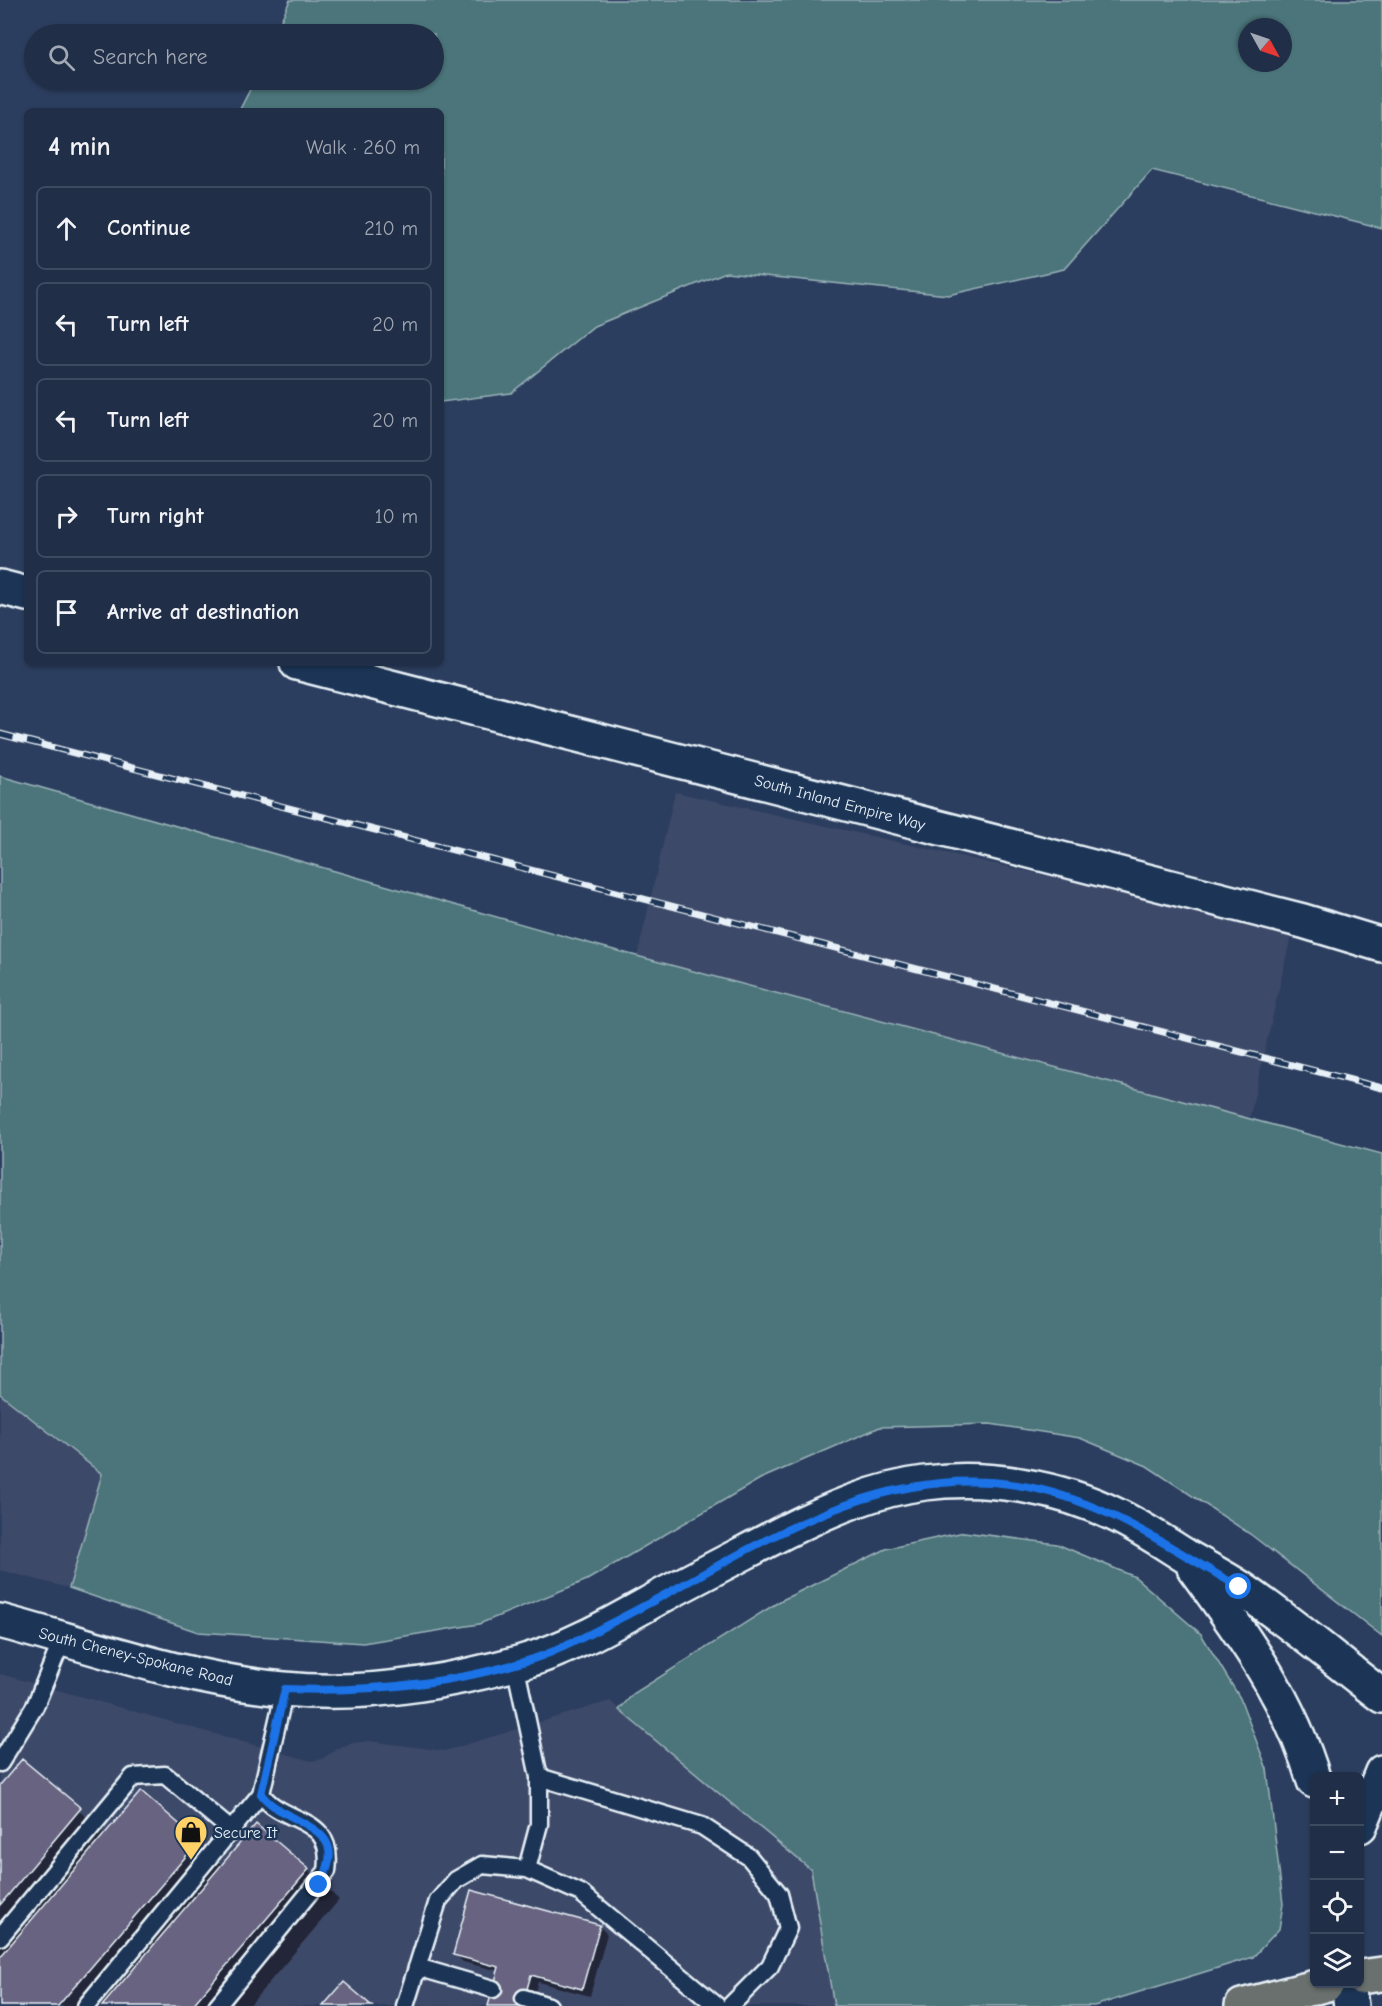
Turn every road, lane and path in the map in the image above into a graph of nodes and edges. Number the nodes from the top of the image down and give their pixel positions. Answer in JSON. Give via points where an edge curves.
{"nodes":[{"id":1,"x":0,"y":587,"type":"edge"},
{"id":2,"x":24,"y":593,"type":"edge"},
{"id":3,"x":309,"y":666,"type":"edge"},
{"id":4,"x":1382,"y":945,"type":"edge"},
{"id":5,"x":1186,"y":1557,"type":"junction"},
{"id":6,"x":0,"y":1621,"type":"edge"},
{"id":7,"x":63,"y":1638,"type":"junction"},
{"id":8,"x":515,"y":1664,"type":"junction"},
{"id":9,"x":285,"y":1689,"type":"junction"},
{"id":10,"x":1382,"y":1696,"type":"edge"},
{"id":11,"x":0,"y":1763,"type":"edge"},
{"id":12,"x":1311,"y":1772,"type":"edge"},
{"id":13,"x":1382,"y":1772,"type":"edge"},
{"id":14,"x":539,"y":1777,"type":"junction"},
{"id":15,"x":261,"y":1794,"type":"junction"},
{"id":16,"x":1364,"y":1814,"type":"edge"},
{"id":17,"x":232,"y":1831,"type":"junction"},
{"id":18,"x":527,"y":1869,"type":"junction"},
{"id":19,"x":0,"y":1937,"type":"edge"},
{"id":20,"x":417,"y":1967,"type":"junction"},
{"id":21,"x":1382,"y":1974,"type":"edge"},
{"id":22,"x":1364,"y":1976,"type":"edge"},
{"id":23,"x":1310,"y":1988,"type":"edge"},
{"id":24,"x":1349,"y":1988,"type":"edge"},
{"id":25,"x":493,"y":1989,"type":"dead end"},
{"id":26,"x":524,"y":1998,"type":"dead end"},
{"id":27,"x":86,"y":2006,"type":"edge"},
{"id":28,"x":217,"y":2006,"type":"edge"},
{"id":29,"x":405,"y":2006,"type":"edge"},
{"id":30,"x":549,"y":2006,"type":"edge"},
{"id":31,"x":717,"y":2006,"type":"edge"},
{"id":32,"x":730,"y":2006,"type":"edge"},
{"id":33,"x":1242,"y":2006,"type":"edge"},
{"id":34,"x":1351,"y":2006,"type":"edge"}],
"edges":[{"from":1,"to":2,"type":"main road"},
{"from":3,"to":4,"type":"main road","name":"South Inland Empire Way","via":[[1303,921]]},
{"from":5,"to":8,"type":"main road","name":"South Cheney-Spokane Road","via":[[1111,1513],[1068,1497],[1018,1485],[974,1481],[926,1483],[879,1492],[843,1505],[578,1640]]},
{"from":5,"to":10,"type":"main road","name":"South Cheney-Spokane Road","via":[[1239,1587]]},
{"from":5,"to":12,"type":"main road","name":"South Cheney-Spokane Road","via":[[1272,1681]]},
{"from":6,"to":7,"type":"main road","name":"South Cheney-Spokane Road"},
{"from":7,"to":9,"type":"main road","name":"South Cheney-Spokane Road","via":[[157,1665]]},
{"from":7,"to":11,"type":"lane","via":[[35,1706]]},
{"from":8,"to":9,"type":"main road","name":"South Cheney-Spokane Road","via":[[402,1686],[339,1691]]},
{"from":8,"to":14,"type":"lane"},
{"from":9,"to":15,"type":"lane"},
{"from":13,"to":16,"type":"main road"},
{"from":14,"to":18,"type":"lane","via":[[539,1824]]},
{"from":14,"to":32,"type":"lane","via":[[702,1826],[749,1857],[779,1894],[788,1928],[770,1966]]},
{"from":15,"to":17,"type":"lane"},
{"from":15,"to":28,"type":"lane","via":[[267,1803],[311,1825],[324,1839],[329,1854],[327,1871]]},
{"from":17,"to":19,"type":"lane","via":[[165,1775],[133,1777]]},
{"from":17,"to":27,"type":"lane"},
{"from":18,"to":20,"type":"lane","via":[[482,1865],[456,1880],[438,1901]]},
{"from":18,"to":31,"type":"lane","via":[[581,1893]]},
{"from":20,"to":25,"type":"lane"},
{"from":20,"to":29,"type":"lane"},
{"from":21,"to":22,"type":"highway"},
{"from":23,"to":33,"type":"highway"},
{"from":24,"to":34,"type":"main road"},
{"from":26,"to":30,"type":"lane"}]}
